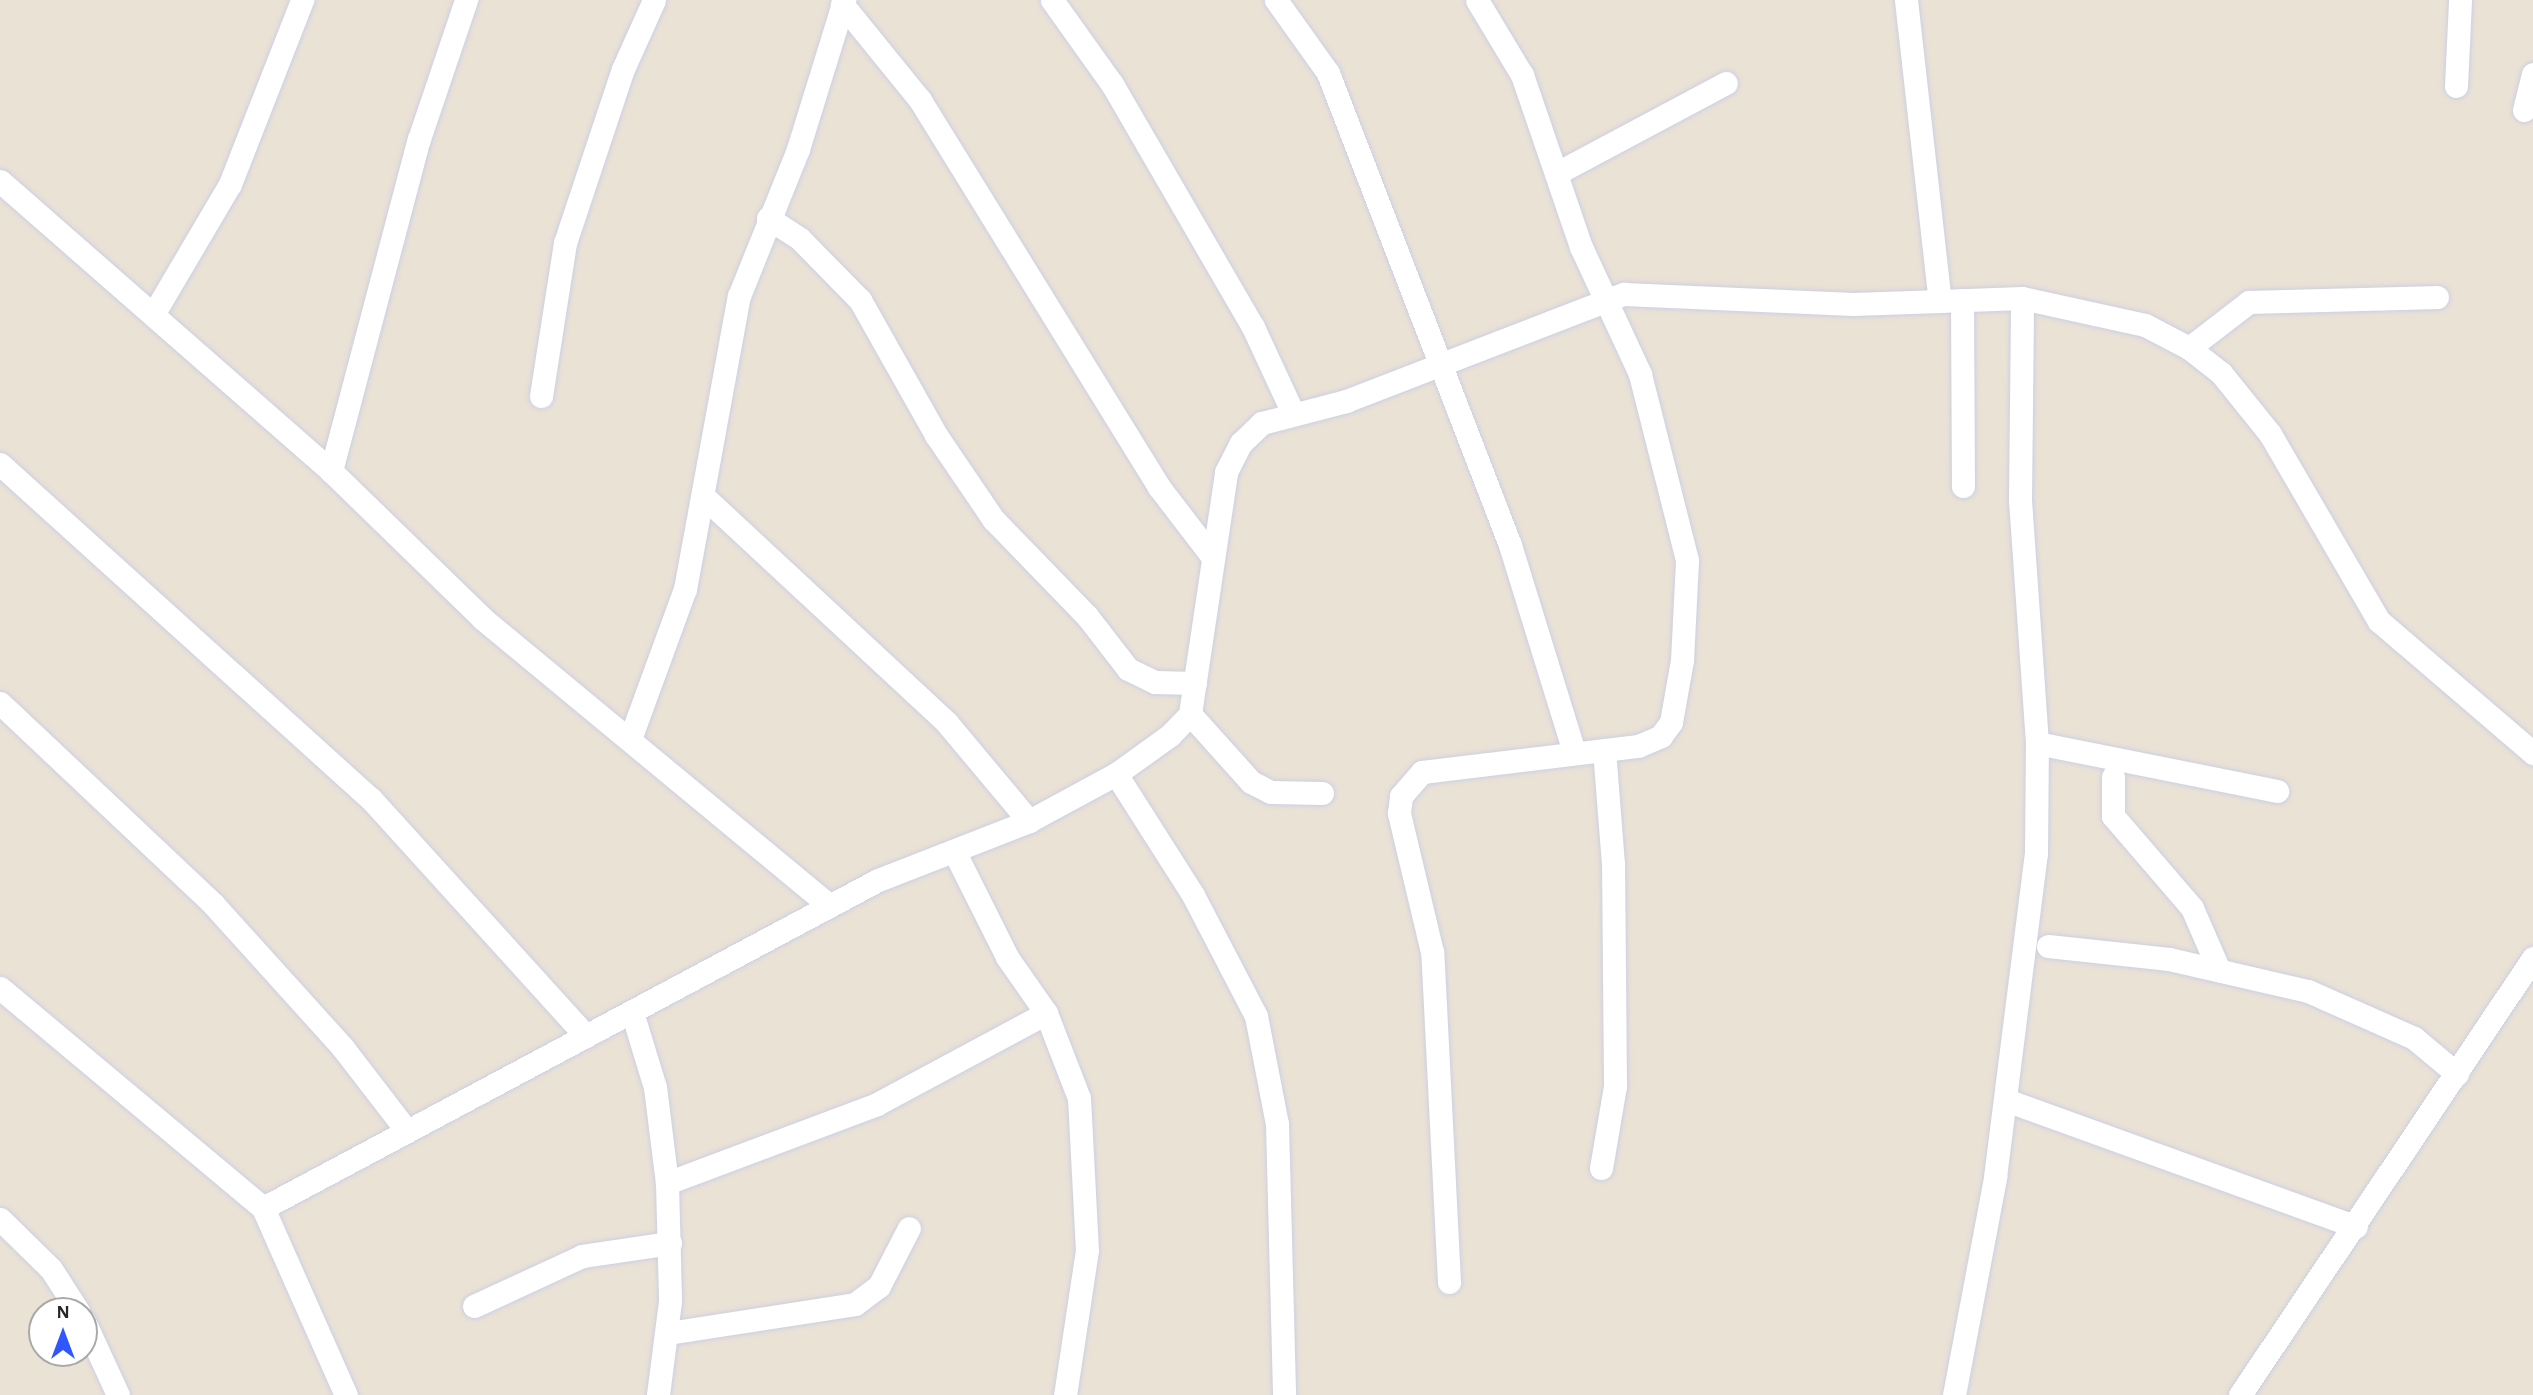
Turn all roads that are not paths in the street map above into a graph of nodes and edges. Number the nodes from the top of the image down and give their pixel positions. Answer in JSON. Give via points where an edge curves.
{"nodes":[{"id":1,"x":302,"y":0,"type":"edge"},
{"id":2,"x":466,"y":0,"type":"edge"},
{"id":3,"x":654,"y":0,"type":"edge"},
{"id":4,"x":1052,"y":0,"type":"edge"},
{"id":5,"x":1276,"y":0,"type":"edge"},
{"id":6,"x":1906,"y":0,"type":"edge"},
{"id":7,"x":2460,"y":0,"type":"edge"},
{"id":8,"x":843,"y":2,"type":"edge"},
{"id":9,"x":1481,"y":2,"type":"edge"},
{"id":10,"x":2533,"y":74,"type":"edge"},
{"id":11,"x":1727,"y":83,"type":"dead end"},
{"id":12,"x":2456,"y":86,"type":"dead end"},
{"id":13,"x":2524,"y":110,"type":"dead end"},
{"id":14,"x":1559,"y":172,"type":"junction"},
{"id":15,"x":0,"y":181,"type":"edge"},
{"id":16,"x":768,"y":218,"type":"junction"},
{"id":17,"x":2437,"y":297,"type":"dead end"},
{"id":18,"x":1607,"y":298,"type":"junction"},
{"id":19,"x":2022,"y":298,"type":"junction"},
{"id":20,"x":1951,"y":301,"type":"junction"},
{"id":21,"x":154,"y":313,"type":"junction"},
{"id":22,"x":2189,"y":348,"type":"junction"},
{"id":23,"x":1437,"y":367,"type":"junction"},
{"id":24,"x":541,"y":396,"type":"dead end"},
{"id":25,"x":1293,"y":413,"type":"junction"},
{"id":26,"x":0,"y":464,"type":"edge"},
{"id":27,"x":331,"y":471,"type":"junction"},
{"id":28,"x":1963,"y":486,"type":"dead end"},
{"id":29,"x":703,"y":496,"type":"junction"},
{"id":30,"x":1212,"y":556,"type":"junction"},
{"id":31,"x":1195,"y":683,"type":"junction"},
{"id":32,"x":0,"y":703,"type":"edge"},
{"id":33,"x":1190,"y":714,"type":"junction"},
{"id":34,"x":630,"y":739,"type":"junction"},
{"id":35,"x":2037,"y":743,"type":"junction"},
{"id":36,"x":1604,"y":750,"type":"junction"},
{"id":37,"x":1574,"y":752,"type":"junction"},
{"id":38,"x":2533,"y":753,"type":"edge"},
{"id":39,"x":1116,"y":774,"type":"junction"},
{"id":40,"x":2113,"y":777,"type":"dead end"},
{"id":41,"x":2277,"y":791,"type":"dead end"},
{"id":42,"x":1322,"y":793,"type":"dead end"},
{"id":43,"x":1029,"y":821,"type":"junction"},
{"id":44,"x":956,"y":853,"type":"junction"},
{"id":45,"x":830,"y":906,"type":"junction"},
{"id":46,"x":2048,"y":946,"type":"dead end"},
{"id":47,"x":2533,"y":958,"type":"edge"},
{"id":48,"x":2219,"y":970,"type":"junction"},
{"id":49,"x":0,"y":988,"type":"edge"},
{"id":50,"x":632,"y":1012,"type":"junction"},
{"id":51,"x":1046,"y":1013,"type":"junction"},
{"id":52,"x":586,"y":1036,"type":"junction"},
{"id":53,"x":2457,"y":1074,"type":"junction"},
{"id":54,"x":2006,"y":1100,"type":"junction"},
{"id":55,"x":407,"y":1131,"type":"junction"},
{"id":56,"x":1601,"y":1168,"type":"dead end"},
{"id":57,"x":667,"y":1183,"type":"junction"},
{"id":58,"x":263,"y":1208,"type":"junction"},
{"id":59,"x":0,"y":1219,"type":"edge"},
{"id":60,"x":2356,"y":1227,"type":"junction"},
{"id":61,"x":909,"y":1228,"type":"dead end"},
{"id":62,"x":670,"y":1243,"type":"junction"},
{"id":63,"x":1449,"y":1282,"type":"dead end"},
{"id":64,"x":69,"y":1297,"type":"edge"},
{"id":65,"x":474,"y":1306,"type":"dead end"},
{"id":66,"x":668,"y":1333,"type":"junction"},
{"id":67,"x":98,"y":1351,"type":"edge"},
{"id":68,"x":118,"y":1395,"type":"edge"},
{"id":69,"x":346,"y":1395,"type":"edge"},
{"id":70,"x":658,"y":1395,"type":"edge"},
{"id":71,"x":1065,"y":1395,"type":"edge"},
{"id":72,"x":1284,"y":1395,"type":"edge"},
{"id":73,"x":1954,"y":1395,"type":"edge"},
{"id":74,"x":2240,"y":1395,"type":"edge"}],
"edges":[{"from":1,"to":21,"type":"street","via":[[230,184]]},
{"from":2,"to":27,"type":"street","via":[[419,139]]},
{"from":3,"to":24,"type":"street","via":[[623,69],[565,243]]},
{"from":4,"to":25,"type":"street","via":[[1131,118],[1253,327]]},
{"from":5,"to":23,"type":"street","via":[[1328,73]]},
{"from":6,"to":20,"type":"street"},
{"from":7,"to":12,"type":"street"},
{"from":8,"to":16,"type":"street","via":[[798,149]]},
{"from":8,"to":30,"type":"street","via":[[920,100],[1159,487]]},
{"from":9,"to":14,"type":"street","via":[[1522,75]]},
{"from":10,"to":13,"type":"street"},
{"from":11,"to":14,"type":"street"},
{"from":14,"to":18,"type":"street","via":[[1581,247]]},
{"from":15,"to":21,"type":"street"},
{"from":16,"to":29,"type":"street","via":[[739,296]]},
{"from":16,"to":31,"type":"street","via":[[800,239],[860,300],[936,435],[993,519],[1087,616],[1128,669],[1155,682]]},
{"from":17,"to":22,"type":"street","via":[[2249,303]]},
{"from":18,"to":20,"type":"street","via":[[1683,293],[1853,304]]},
{"from":18,"to":23,"type":"street"},
{"from":18,"to":36,"type":"street","via":[[1658,428],[1687,561],[1671,722],[1651,742]]},
{"from":19,"to":20,"type":"street"},
{"from":19,"to":22,"type":"street","via":[[2145,325]]},
{"from":19,"to":35,"type":"street","via":[[2020,500]]},
{"from":20,"to":28,"type":"street"},
{"from":21,"to":27,"type":"street"},
{"from":22,"to":38,"type":"street","via":[[2221,373],[2270,434],[2379,621]]},
{"from":23,"to":25,"type":"street"},
{"from":23,"to":37,"type":"street","via":[[1540,628]]},
{"from":25,"to":30,"type":"street","via":[[1262,424],[1235,451],[1226,472]]},
{"from":26,"to":52,"type":"street","via":[[371,799]]},
{"from":27,"to":34,"type":"street","via":[[483,618]]},
{"from":29,"to":34,"type":"street","via":[[673,630]]},
{"from":29,"to":43,"type":"street","via":[[947,723]]},
{"from":30,"to":31,"type":"street"},
{"from":31,"to":33,"type":"street"},
{"from":32,"to":55,"type":"street","via":[[214,905],[342,1048]]},
{"from":33,"to":39,"type":"street"},
{"from":33,"to":42,"type":"street","via":[[1251,782],[1271,792]]},
{"from":34,"to":45,"type":"street"},
{"from":35,"to":41,"type":"street"},
{"from":35,"to":54,"type":"street","via":[[2036,854]]},
{"from":36,"to":37,"type":"street"},
{"from":36,"to":56,"type":"street","via":[[1614,864],[1615,1086]]},
{"from":37,"to":63,"type":"street","via":[[1422,772],[1401,796],[1399,813],[1432,952]]},
{"from":39,"to":43,"type":"street"},
{"from":39,"to":72,"type":"street","via":[[1193,895],[1256,1016],[1277,1124]]},
{"from":40,"to":48,"type":"street","via":[[2113,816],[2192,908]]},
{"from":43,"to":44,"type":"street"},
{"from":44,"to":45,"type":"street","via":[[878,880]]},
{"from":44,"to":51,"type":"street","via":[[1007,957]]},
{"from":45,"to":50,"type":"street"},
{"from":46,"to":48,"type":"street"},
{"from":47,"to":53,"type":"street"},
{"from":48,"to":53,"type":"street","via":[[2308,990],[2359,1011],[2414,1038]]},
{"from":49,"to":58,"type":"street"},
{"from":50,"to":52,"type":"street"},
{"from":50,"to":57,"type":"street","via":[[655,1087]]},
{"from":51,"to":57,"type":"street","via":[[877,1104]]},
{"from":51,"to":71,"type":"street","via":[[1072,1069],[1087,1174],[1087,1250]]},
{"from":52,"to":55,"type":"street"},
{"from":53,"to":60,"type":"street"},
{"from":54,"to":60,"type":"street"},
{"from":54,"to":73,"type":"street"},
{"from":55,"to":58,"type":"street"},
{"from":57,"to":62,"type":"street"},
{"from":58,"to":69,"type":"street"},
{"from":59,"to":64,"type":"street","via":[[51,1269]]},
{"from":60,"to":74,"type":"street"},
{"from":61,"to":66,"type":"street","via":[[879,1286],[855,1304]]},
{"from":62,"to":65,"type":"street","via":[[582,1256]]},
{"from":62,"to":66,"type":"street"},
{"from":66,"to":70,"type":"street"},
{"from":67,"to":68,"type":"street"}]}
